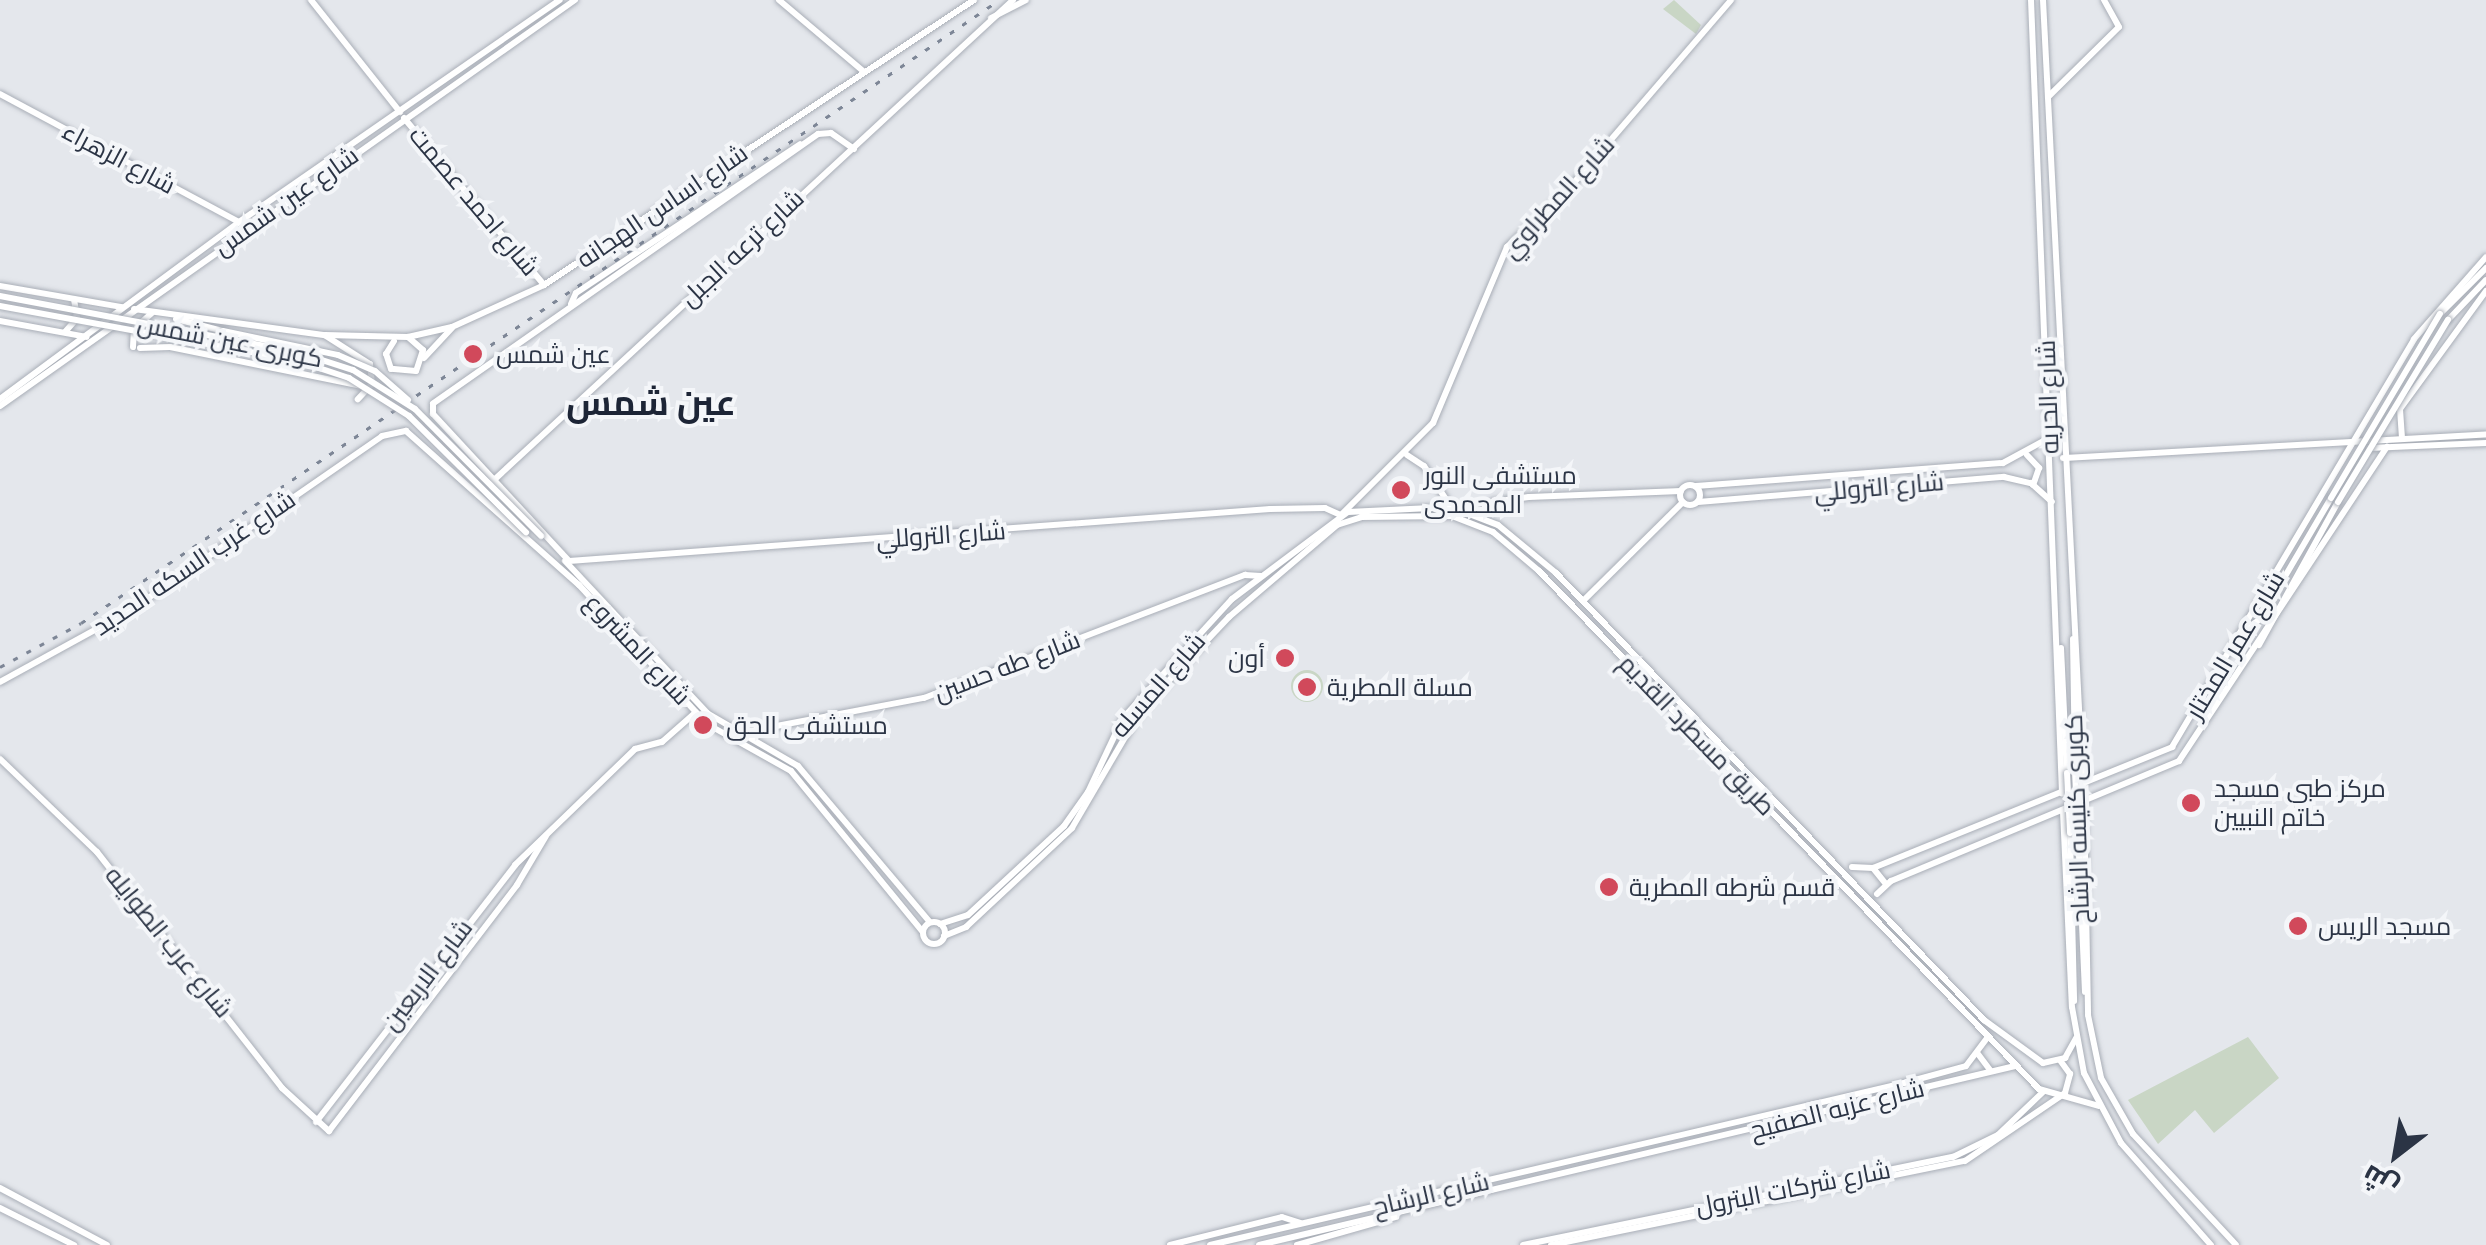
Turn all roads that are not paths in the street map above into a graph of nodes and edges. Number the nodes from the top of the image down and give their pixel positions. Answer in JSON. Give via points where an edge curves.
{"nodes":[{"id":1,"x":311,"y":0,"type":"edge"},
{"id":2,"x":560,"y":0,"type":"edge"},
{"id":3,"x":574,"y":0,"type":"edge"},
{"id":4,"x":780,"y":0,"type":"edge"},
{"id":5,"x":974,"y":0,"type":"edge"},
{"id":6,"x":1013,"y":0,"type":"edge"},
{"id":7,"x":1026,"y":0,"type":"edge"},
{"id":8,"x":1731,"y":0,"type":"edge"},
{"id":9,"x":2032,"y":0,"type":"edge"},
{"id":10,"x":2043,"y":0,"type":"edge"},
{"id":11,"x":2104,"y":0,"type":"edge"},
{"id":12,"x":990,"y":18,"type":"junction"},
{"id":13,"x":863,"y":71,"type":"junction"},
{"id":14,"x":0,"y":94,"type":"edge"},
{"id":15,"x":2047,"y":102,"type":"junction"},
{"id":16,"x":402,"y":115,"type":"junction"},
{"id":17,"x":854,"y":149,"type":"junction"},
{"id":18,"x":239,"y":222,"type":"junction"},
{"id":19,"x":2486,"y":257,"type":"edge"},
{"id":20,"x":2486,"y":268,"type":"edge"},
{"id":21,"x":2486,"y":280,"type":"edge"},
{"id":22,"x":544,"y":285,"type":"junction"},
{"id":23,"x":0,"y":286,"type":"edge"},
{"id":24,"x":2486,"y":290,"type":"edge"},
{"id":25,"x":0,"y":296,"type":"edge"},
{"id":26,"x":74,"y":298,"type":"junction"},
{"id":27,"x":0,"y":306,"type":"edge"},
{"id":28,"x":122,"y":308,"type":"junction"},
{"id":29,"x":134,"y":309,"type":"junction"},
{"id":30,"x":153,"y":312,"type":"junction"},
{"id":31,"x":165,"y":314,"type":"junction"},
{"id":32,"x":0,"y":321,"type":"edge"},
{"id":33,"x":2423,"y":324,"type":"junction"},
{"id":34,"x":452,"y":327,"type":"junction"},
{"id":35,"x":64,"y":333,"type":"junction"},
{"id":36,"x":325,"y":335,"type":"junction"},
{"id":37,"x":87,"y":337,"type":"junction"},
{"id":38,"x":408,"y":337,"type":"junction"},
{"id":39,"x":394,"y":340,"type":"junction"},
{"id":40,"x":2444,"y":340,"type":"junction"},
{"id":41,"x":424,"y":358,"type":"junction"},
{"id":42,"x":367,"y":387,"type":"junction"},
{"id":43,"x":358,"y":399,"type":"dead end"},
{"id":44,"x":0,"y":402,"type":"edge"},
{"id":45,"x":2376,"y":405,"type":"junction"},
{"id":46,"x":415,"y":409,"type":"junction"},
{"id":47,"x":2398,"y":416,"type":"junction"},
{"id":48,"x":2486,"y":434,"type":"edge"},
{"id":49,"x":382,"y":436,"type":"joint"},
{"id":50,"x":2050,"y":437,"type":"junction"},
{"id":51,"x":2402,"y":438,"type":"junction"},
{"id":52,"x":2356,"y":440,"type":"junction"},
{"id":53,"x":2340,"y":442,"type":"junction"},
{"id":54,"x":2486,"y":443,"type":"edge"},
{"id":55,"x":2387,"y":447,"type":"junction"},
{"id":56,"x":2351,"y":448,"type":"junction"},
{"id":57,"x":1407,"y":455,"type":"junction"},
{"id":58,"x":2027,"y":456,"type":"junction"},
{"id":59,"x":2063,"y":458,"type":"junction"},
{"id":60,"x":2340,"y":467,"type":"junction"},
{"id":61,"x":494,"y":480,"type":"junction"},
{"id":62,"x":2363,"y":481,"type":"junction"},
{"id":63,"x":2034,"y":485,"type":"junction"},
{"id":64,"x":1696,"y":486,"type":"junction"},
{"id":65,"x":1681,"y":491,"type":"junction"},
{"id":66,"x":2335,"y":500,"type":"junction"},
{"id":67,"x":1683,"y":502,"type":"junction"},
{"id":68,"x":1698,"y":502,"type":"junction"},
{"id":69,"x":2052,"y":503,"type":"junction"},
{"id":70,"x":1451,"y":507,"type":"junction"},
{"id":71,"x":1314,"y":509,"type":"junction"},
{"id":72,"x":1478,"y":514,"type":"junction"},
{"id":73,"x":1341,"y":515,"type":"junction"},
{"id":74,"x":1324,"y":528,"type":"junction"},
{"id":75,"x":538,"y":548,"type":"junction"},
{"id":76,"x":568,"y":562,"type":"junction"},
{"id":77,"x":1263,"y":576,"type":"junction"},
{"id":78,"x":1255,"y":594,"type":"joint"},
{"id":79,"x":1584,"y":600,"type":"junction"},
{"id":80,"x":2242,"y":633,"type":"junction"},
{"id":81,"x":2073,"y":636,"type":"joint"},
{"id":82,"x":2060,"y":642,"type":"joint"},
{"id":83,"x":2259,"y":646,"type":"junction"},
{"id":84,"x":0,"y":682,"type":"edge"},
{"id":85,"x":696,"y":712,"type":"junction"},
{"id":86,"x":744,"y":732,"type":"junction"},
{"id":87,"x":1103,"y":754,"type":"junction"},
{"id":88,"x":1113,"y":758,"type":"junction"},
{"id":89,"x":0,"y":759,"type":"edge"},
{"id":90,"x":1098,"y":767,"type":"junction"},
{"id":91,"x":1109,"y":769,"type":"junction"},
{"id":92,"x":2071,"y":775,"type":"junction"},
{"id":93,"x":2083,"y":786,"type":"junction"},
{"id":94,"x":2062,"y":793,"type":"junction"},
{"id":95,"x":2084,"y":802,"type":"junction"},
{"id":96,"x":2064,"y":811,"type":"junction"},
{"id":97,"x":2074,"y":830,"type":"junction"},
{"id":98,"x":546,"y":836,"type":"junction"},
{"id":99,"x":1852,"y":866,"type":"dead end"},
{"id":100,"x":1873,"y":868,"type":"junction"},
{"id":101,"x":1886,"y":884,"type":"junction"},
{"id":102,"x":1877,"y":894,"type":"dead end"},
{"id":103,"x":930,"y":922,"type":"junction"},
{"id":104,"x":940,"y":924,"type":"junction"},
{"id":105,"x":922,"y":931,"type":"junction"},
{"id":106,"x":944,"y":936,"type":"junction"},
{"id":107,"x":1987,"y":1038,"type":"junction"},
{"id":108,"x":2076,"y":1038,"type":"junction"},
{"id":109,"x":1978,"y":1054,"type":"junction"},
{"id":110,"x":2060,"y":1060,"type":"junction"},
{"id":111,"x":2014,"y":1066,"type":"junction"},
{"id":112,"x":1990,"y":1070,"type":"junction"},
{"id":113,"x":2042,"y":1092,"type":"junction"},
{"id":114,"x":2059,"y":1098,"type":"junction"},
{"id":115,"x":2099,"y":1106,"type":"junction"},
{"id":116,"x":2035,"y":1107,"type":"junction"},
{"id":117,"x":316,"y":1122,"type":"junction"},
{"id":118,"x":329,"y":1131,"type":"joint"},
{"id":119,"x":1653,"y":1143,"type":"joint"},
{"id":120,"x":1660,"y":1153,"type":"joint"},
{"id":121,"x":1845,"y":1181,"type":"junction"},
{"id":122,"x":0,"y":1188,"type":"edge"},
{"id":123,"x":0,"y":1208,"type":"edge"},
{"id":124,"x":1404,"y":1212,"type":"junction"},
{"id":125,"x":1301,"y":1224,"type":"junction"},
{"id":126,"x":2211,"y":1243,"type":"edge"},
{"id":127,"x":74,"y":1245,"type":"edge"},
{"id":128,"x":107,"y":1245,"type":"edge"},
{"id":129,"x":1170,"y":1245,"type":"edge"},
{"id":130,"x":1210,"y":1245,"type":"edge"},
{"id":131,"x":1259,"y":1245,"type":"edge"},
{"id":132,"x":1296,"y":1245,"type":"edge"},
{"id":133,"x":1523,"y":1245,"type":"edge"},
{"id":134,"x":1551,"y":1245,"type":"edge"},
{"id":135,"x":2236,"y":1245,"type":"edge"}],
"edges":[{"from":1,"to":16,"type":"main road","name":"شارع احمد عصمت"},
{"from":2,"to":16,"type":"main road","name":"شارع عين شمس"},
{"from":3,"to":16,"type":"main road","name":"شارع عين شمس"},
{"from":4,"to":13,"type":"main road"},
{"from":5,"to":13,"type":"main road","name":"شارع اساس الهجانه"},
{"from":6,"to":12,"type":"main road","name":"شارع ترعه الجبل"},
{"from":7,"to":12,"type":"main road","name":"شارع ترعه الجبل"},
{"from":8,"to":57,"type":"main road","name":"شارع المطراوي","via":[[1566,192],[1506,247],[1433,423]]},
{"from":9,"to":50,"type":"main road","name":"شارع الحريه"},
{"from":10,"to":15,"type":"main road","name":"شارع الحريه"},
{"from":11,"to":15,"type":"main road","via":[[2119,28]]},
{"from":12,"to":17,"type":"main road","name":"شارع ترعه الجبل"},
{"from":13,"to":22,"type":"main road","name":"شارع اساس الهجانه"},
{"from":14,"to":18,"type":"main road","name":"شارع الزهراء"},
{"from":15,"to":59,"type":"main road","name":"شارع الحريه"},
{"from":16,"to":18,"type":"main road","name":"شارع عين شمس"},
{"from":16,"to":22,"type":"main road","name":"شارع احمد عصمت"},
{"from":16,"to":29,"type":"main road","name":"شارع عين شمس"},
{"from":17,"to":61,"type":"main road","name":"شارع ترعه الجبل"},
{"from":17,"to":61,"type":"main road","name":"شارع المشروع","via":[[826,132],[804,144],[433,404],[433,414]]},
{"from":18,"to":28,"type":"main road","name":"شارع عين شمس"},
{"from":19,"to":33,"type":"main road","name":"شارع عمر المختار"},
{"from":20,"to":66,"type":"main road","bridge":true,"via":[[2440,314]]},
{"from":21,"to":66,"type":"main road","bridge":true,"via":[[2448,320]]},
{"from":22,"to":34,"type":"main road","name":"شارع اساس الهجانه"},
{"from":23,"to":26,"type":"main road"},
{"from":24,"to":40,"type":"main road"},
{"from":25,"to":46,"type":"main road","name":"كوبرى عين شمس","bridge":true,"via":[[316,356],[371,379]]},
{"from":26,"to":28,"type":"main road"},
{"from":26,"to":35,"type":"main road","via":[[78,318]]},
{"from":27,"to":42,"type":"main road","name":"كوبرى عين شمس","bridge":true,"via":[[295,360]]},
{"from":28,"to":29,"type":"main road"},
{"from":28,"to":37,"type":"main road","name":"شارع عين شمس"},
{"from":29,"to":30,"type":"main road"},
{"from":29,"to":44,"type":"main road","name":"شارع عين شمس"},
{"from":30,"to":31,"type":"main road"},
{"from":30,"to":42,"type":"main road","bridge":true,"via":[[134,329],[137,347],[170,347]]},
{"from":31,"to":36,"type":"main road"},
{"from":31,"to":46,"type":"main road","bridge":true,"via":[[357,362],[387,379]]},
{"from":32,"to":35,"type":"main road"},
{"from":33,"to":40,"type":"main road"},
{"from":33,"to":45,"type":"main road","name":"شارع عمر المختار"},
{"from":34,"to":38,"type":"main road","name":"شارع اساس الهجانه"},
{"from":34,"to":41,"type":"main road","name":"شارع اساس الهجانه"},
{"from":35,"to":37,"type":"main road"},
{"from":36,"to":39,"type":"main road"},
{"from":36,"to":43,"type":"main road","via":[[372,368],[370,388]]},
{"from":37,"to":44,"type":"main road","name":"شارع عين شمس"},
{"from":38,"to":39,"type":"main road"},
{"from":38,"to":41,"type":"main road","via":[[419,343]]},
{"from":39,"to":41,"type":"main road","via":[[386,354],[394,371],[413,373]]},
{"from":40,"to":47,"type":"main road"},
{"from":42,"to":75,"type":"main road","name":"كوبرى عين شمس","bridge":true,"via":[[409,416]]},
{"from":45,"to":47,"type":"main road","via":[[2384,416]]},
{"from":45,"to":52,"type":"main road","name":"شارع عمر المختار"},
{"from":46,"to":76,"type":"main road","name":"كوبرى عين شمس","bridge":true},
{"from":47,"to":51,"type":"main road"},
{"from":48,"to":51,"type":"main road"},
{"from":49,"to":75,"type":"main road","name":"شارع المشروع","via":[[418,436]]},
{"from":49,"to":84,"type":"main road","name":"شارع غرب السكه الحديد","via":[[131,610]]},
{"from":50,"to":58,"type":"main road","name":"شارع التروللي"},
{"from":50,"to":69,"type":"main road","name":"شارع الحريه"},
{"from":51,"to":52,"type":"main road"},
{"from":52,"to":53,"type":"main road"},
{"from":52,"to":56,"type":"main road","name":"شارع عمر المختار"},
{"from":53,"to":56,"type":"main road"},
{"from":53,"to":59,"type":"main road"},
{"from":54,"to":55,"type":"main road"},
{"from":55,"to":56,"type":"main road"},
{"from":55,"to":62,"type":"main road","name":"شارع عمر المختار"},
{"from":56,"to":60,"type":"main road","name":"شارع عمر المختار"},
{"from":57,"to":70,"type":"main road","via":[[1422,463]]},
{"from":57,"to":73,"type":"main road"},
{"from":58,"to":63,"type":"main road","via":[[2039,468]]},
{"from":58,"to":64,"type":"main road","name":"شارع التروللي"},
{"from":59,"to":81,"type":"main road","name":"شارع الحريه"},
{"from":60,"to":62,"type":"main road"},
{"from":60,"to":80,"type":"main road","name":"شارع عمر المختار"},
{"from":61,"to":76,"type":"main road","name":"شارع المشروع"},
{"from":62,"to":83,"type":"main road","name":"شارع عمر المختار"},
{"from":63,"to":68,"type":"main road","name":"شارع التروللي","via":[[2004,477]]},
{"from":63,"to":69,"type":"main road"},
{"from":64,"to":65,"type":"main road","name":"شارع التروللي"},
{"from":64,"to":68,"type":"main road"},
{"from":65,"to":67,"type":"main road"},
{"from":65,"to":72,"type":"main road","via":[[1530,497],[1490,502]]},
{"from":66,"to":80,"type":"main road","via":[[2260,619]]},
{"from":66,"to":83,"type":"main road"},
{"from":67,"to":68,"type":"main road","name":"شارع التروللي"},
{"from":67,"to":79,"type":"main road"},
{"from":69,"to":82,"type":"main road","name":"شارع الحريه"},
{"from":70,"to":72,"type":"main road","name":"طريق مسطرد القديم"},
{"from":70,"to":73,"type":"main road","name":"طريق مسطرد القديم","via":[[1364,508]]},
{"from":71,"to":73,"type":"main road","name":"شارع التروللي"},
{"from":71,"to":74,"type":"main road"},
{"from":71,"to":76,"type":"main road","name":"شارع التروللي"},
{"from":72,"to":79,"type":"main road","name":"طريق مسطرد القديم","via":[[1520,541]]},
{"from":73,"to":74,"type":"main road","name":"طريق مسطرد القديم"},
{"from":74,"to":77,"type":"main road","name":"طريق مسطرد القديم"},
{"from":75,"to":85,"type":"main road","name":"شارع المشروع"},
{"from":76,"to":86,"type":"main road","name":"شارع المشروع","via":[[708,713]]},
{"from":77,"to":86,"type":"main road","name":"شارع طه حسين","via":[[1245,575],[924,698]]},
{"from":77,"to":87,"type":"main road","name":"شارع المسله","via":[[1227,604],[1134,704]]},
{"from":78,"to":88,"type":"main road","name":"شارع المسله","via":[[1141,710]]},
{"from":78,"to":107,"type":"main road","name":"طريق مسطرد القديم","via":[[1351,518],[1452,516],[1493,532],[1539,571]]},
{"from":79,"to":110,"type":"main road","name":"طريق مسطرد القديم","via":[[1961,998],[2034,1060]]},
{"from":80,"to":93,"type":"main road","name":"شارع عمر المختار","via":[[2172,747]]},
{"from":81,"to":92,"type":"main road","name":"كوبرى كنيسه الرشاح"},
{"from":82,"to":92,"type":"main road","name":"كوبرى كنيسه الرشاح"},
{"from":83,"to":95,"type":"main road","name":"شارع عمر المختار","via":[[2180,761]]},
{"from":85,"to":98,"type":"main road","name":"شارع الاربعين","via":[[662,742],[635,748]]},
{"from":85,"to":105,"type":"main road","name":"شارع المشروع","via":[[791,771]]},
{"from":86,"to":103,"type":"main road","name":"شارع المشروع","via":[[798,766]]},
{"from":87,"to":88,"type":"main road"},
{"from":87,"to":90,"type":"main road","name":"شارع المسله"},
{"from":88,"to":91,"type":"main road","name":"شارع المسله"},
{"from":89,"to":117,"type":"main road","name":"شارع عرب الطوايله","via":[[106,862]]},
{"from":90,"to":91,"type":"main road"},
{"from":90,"to":104,"type":"main road","name":"شارع المسله","via":[[1083,801],[1058,832],[968,915]]},
{"from":91,"to":106,"type":"main road","name":"شارع المسله","via":[[1063,837],[966,928]]},
{"from":92,"to":93,"type":"main road"},
{"from":92,"to":94,"type":"main road"},
{"from":92,"to":97,"type":"main road","name":"كوبرى كنيسه الرشاح","bridge":true},
{"from":93,"to":94,"type":"main road","name":"شارع عمر المختار"},
{"from":94,"to":100,"type":"main road","name":"شارع عمر المختار"},
{"from":95,"to":96,"type":"main road","name":"شارع عمر المختار"},
{"from":95,"to":97,"type":"main road"},
{"from":96,"to":97,"type":"main road"},
{"from":96,"to":101,"type":"main road","name":"شارع عمر المختار"},
{"from":97,"to":108,"type":"main road","name":"كوبرى كنيسه الرشاح"},
{"from":97,"to":135,"type":"main road","name":"كوبرى كنيسه الرشاح","via":[[2097,1064],[2118,1112]]},
{"from":98,"to":117,"type":"main road","name":"شارع الاربعين","via":[[480,906]]},
{"from":98,"to":118,"type":"main road","name":"شارع الاربعين","via":[[517,884]]},
{"from":99,"to":100,"type":"main road","name":"شارع عمر المختار"},
{"from":100,"to":101,"type":"main road"},
{"from":101,"to":102,"type":"main road","name":"شارع عمر المختار"},
{"from":103,"to":104,"type":"main road"},
{"from":103,"to":105,"type":"main road"},
{"from":104,"to":106,"type":"main road"},
{"from":105,"to":106,"type":"main road","via":[[931,944]]},
{"from":107,"to":109,"type":"main road"},
{"from":107,"to":111,"type":"main road","name":"طريق مسطرد القديم"},
{"from":108,"to":110,"type":"main road"},
{"from":108,"to":115,"type":"main road"},
{"from":109,"to":112,"type":"main road"},
{"from":109,"to":119,"type":"main road","name":"شارع عزبه الصفيح","via":[[1956,1069]]},
{"from":110,"to":114,"type":"main road","via":[[2070,1078]]},
{"from":111,"to":112,"type":"main road","name":"شارع عزبه الصفيح"},
{"from":111,"to":113,"type":"main road","name":"طريق مسطرد القديم"},
{"from":112,"to":120,"type":"main road","name":"شارع عزبه الصفيح"},
{"from":113,"to":114,"type":"main road","name":"طريق مسطرد القديم"},
{"from":113,"to":116,"type":"main road","name":"شارع شركات البترول"},
{"from":114,"to":115,"type":"main road","name":"طريق مسطرد القديم"},
{"from":114,"to":116,"type":"main road","name":"شارع شركات البترول"},
{"from":115,"to":126,"type":"main road","via":[[2121,1143]]},
{"from":116,"to":121,"type":"main road","name":"شارع شركات البترول","via":[[1966,1152]]},
{"from":117,"to":118,"type":"main road","name":"شارع عرب الطوايله"},
{"from":119,"to":125,"type":"main road","name":"شارع الرشاح"},
{"from":120,"to":124,"type":"main road","name":"شارع الرشاح"},
{"from":121,"to":133,"type":"main road","name":"شارع شركات البترول"},
{"from":121,"to":134,"type":"main road","name":"شارع شركات البترول"},
{"from":122,"to":128,"type":"main road"},
{"from":123,"to":127,"type":"main road"},
{"from":124,"to":131,"type":"main road","name":"شارع الرشاح"},
{"from":124,"to":132,"type":"main road"},
{"from":125,"to":129,"type":"main road","via":[[1282,1217]]},
{"from":125,"to":130,"type":"main road","name":"شارع الرشاح"}]}
